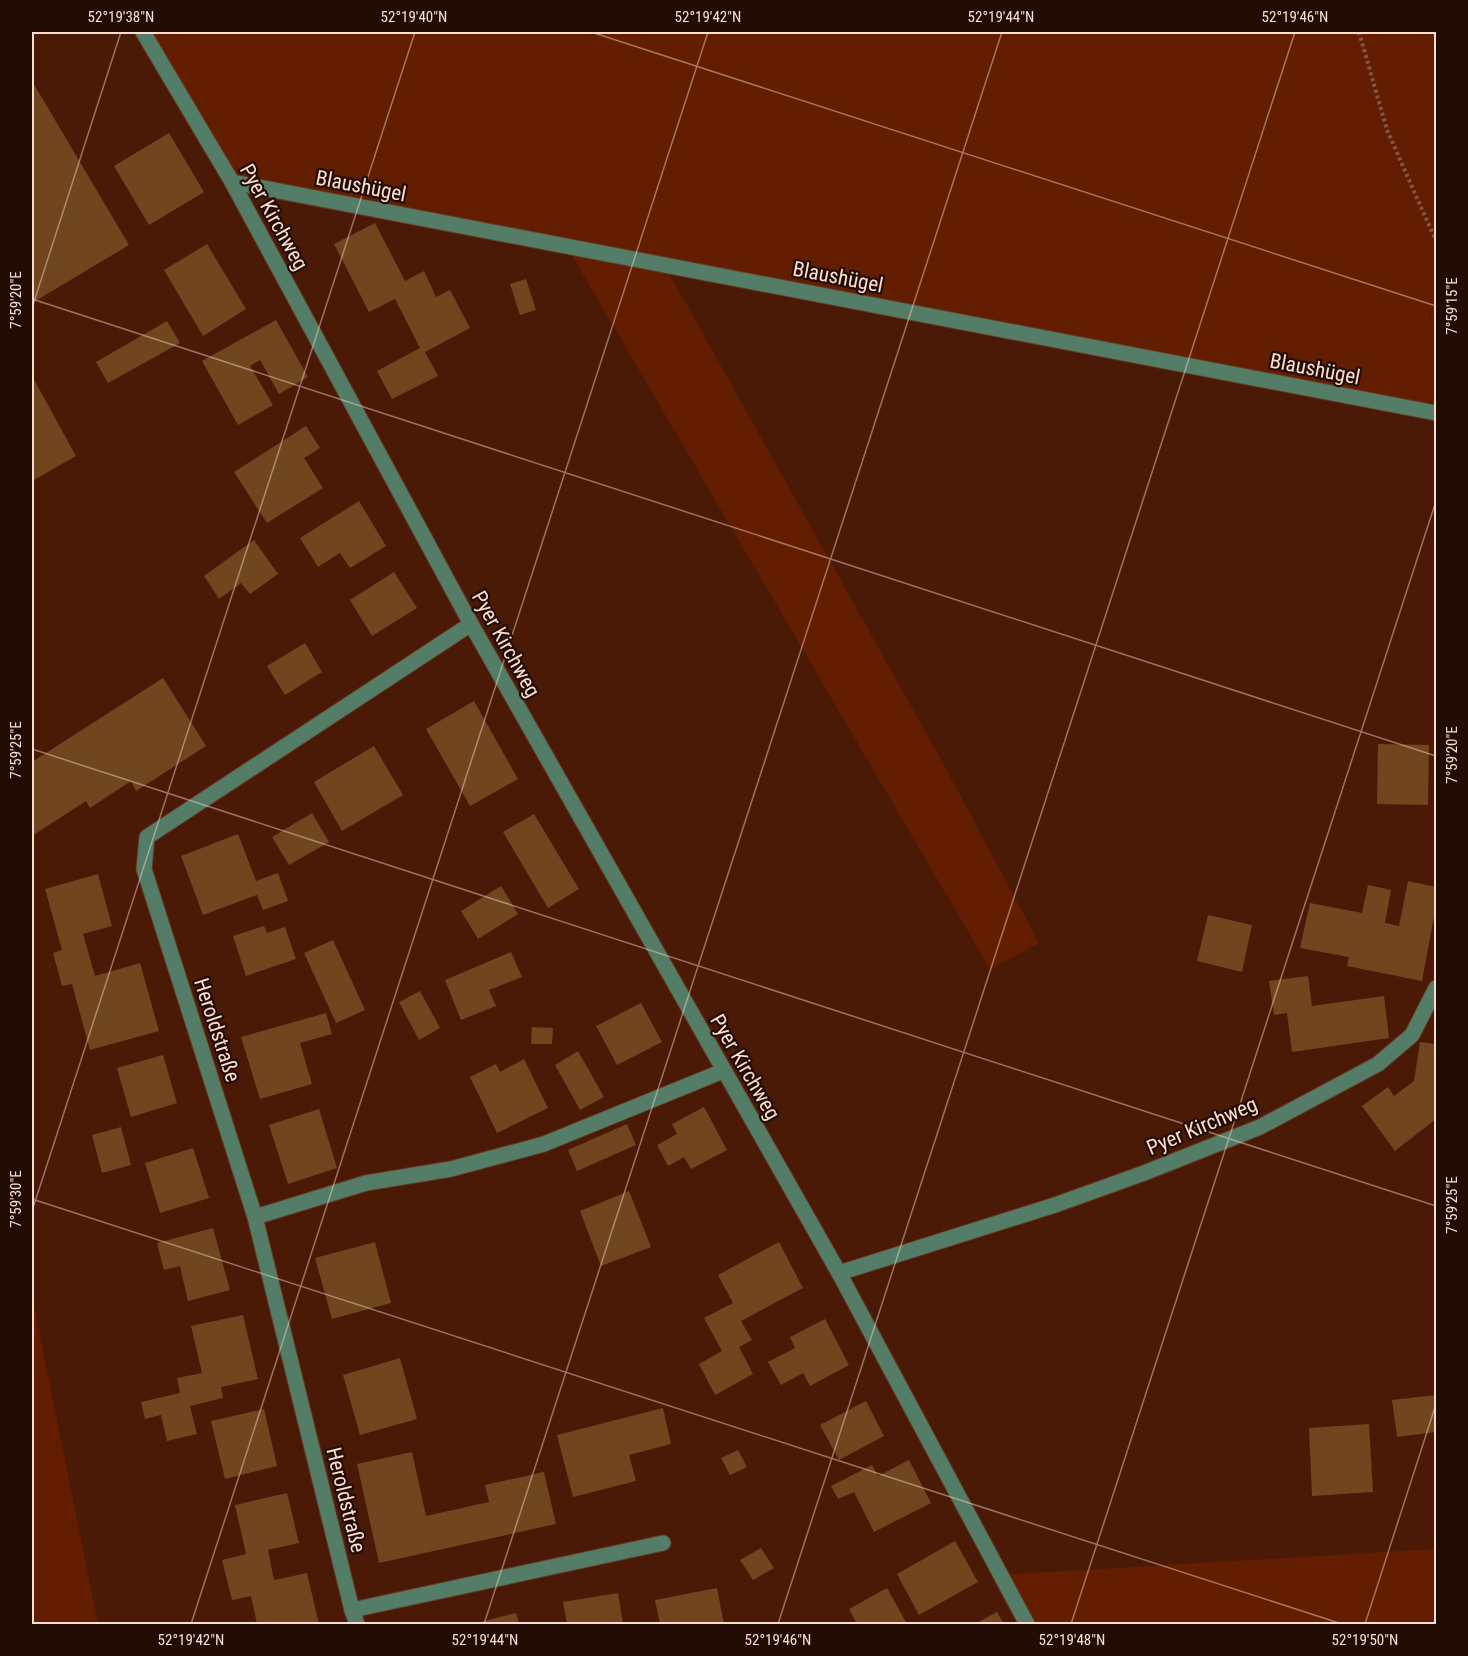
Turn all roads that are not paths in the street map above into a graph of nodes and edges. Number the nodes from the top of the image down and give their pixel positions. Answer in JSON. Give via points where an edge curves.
{"nodes":[{"id":1,"x":143,"y":32,"type":"edge"},
{"id":2,"x":232,"y":182,"type":"junction"},
{"id":3,"x":1437,"y":413,"type":"edge"},
{"id":4,"x":471,"y":624,"type":"junction"},
{"id":5,"x":1437,"y":988,"type":"edge"},
{"id":6,"x":723,"y":1071,"type":"junction"},
{"id":7,"x":255,"y":1217,"type":"junction"},
{"id":8,"x":839,"y":1272,"type":"junction"},
{"id":9,"x":663,"y":1543,"type":"dead end"},
{"id":10,"x":354,"y":1617,"type":"edge"},
{"id":11,"x":1027,"y":1624,"type":"edge"}],
"edges":[{"from":1,"to":2,"type":"street","name":"Pyer Kirchweg"},
{"from":2,"to":3,"type":"street","name":"Blaushügel"},
{"from":2,"to":4,"type":"street","name":"Pyer Kirchweg"},
{"from":4,"to":6,"type":"street","name":"Pyer Kirchweg"},
{"from":4,"to":7,"type":"street","name":"Heroldstraße","via":[[147,837],[144,869]]},
{"from":5,"to":8,"type":"street","name":"Pyer Kirchweg","via":[[1412,1035],[1378,1064],[1260,1127],[1055,1205]]},
{"from":6,"to":7,"type":"street","via":[[544,1144],[451,1169],[366,1182]]},
{"from":6,"to":8,"type":"street","name":"Pyer Kirchweg"},
{"from":7,"to":10,"type":"street","name":"Heroldstraße"},
{"from":8,"to":11,"type":"street","name":"Pyer Kirchweg"},
{"from":9,"to":10,"type":"street","name":"Heroldstraße"}]}
